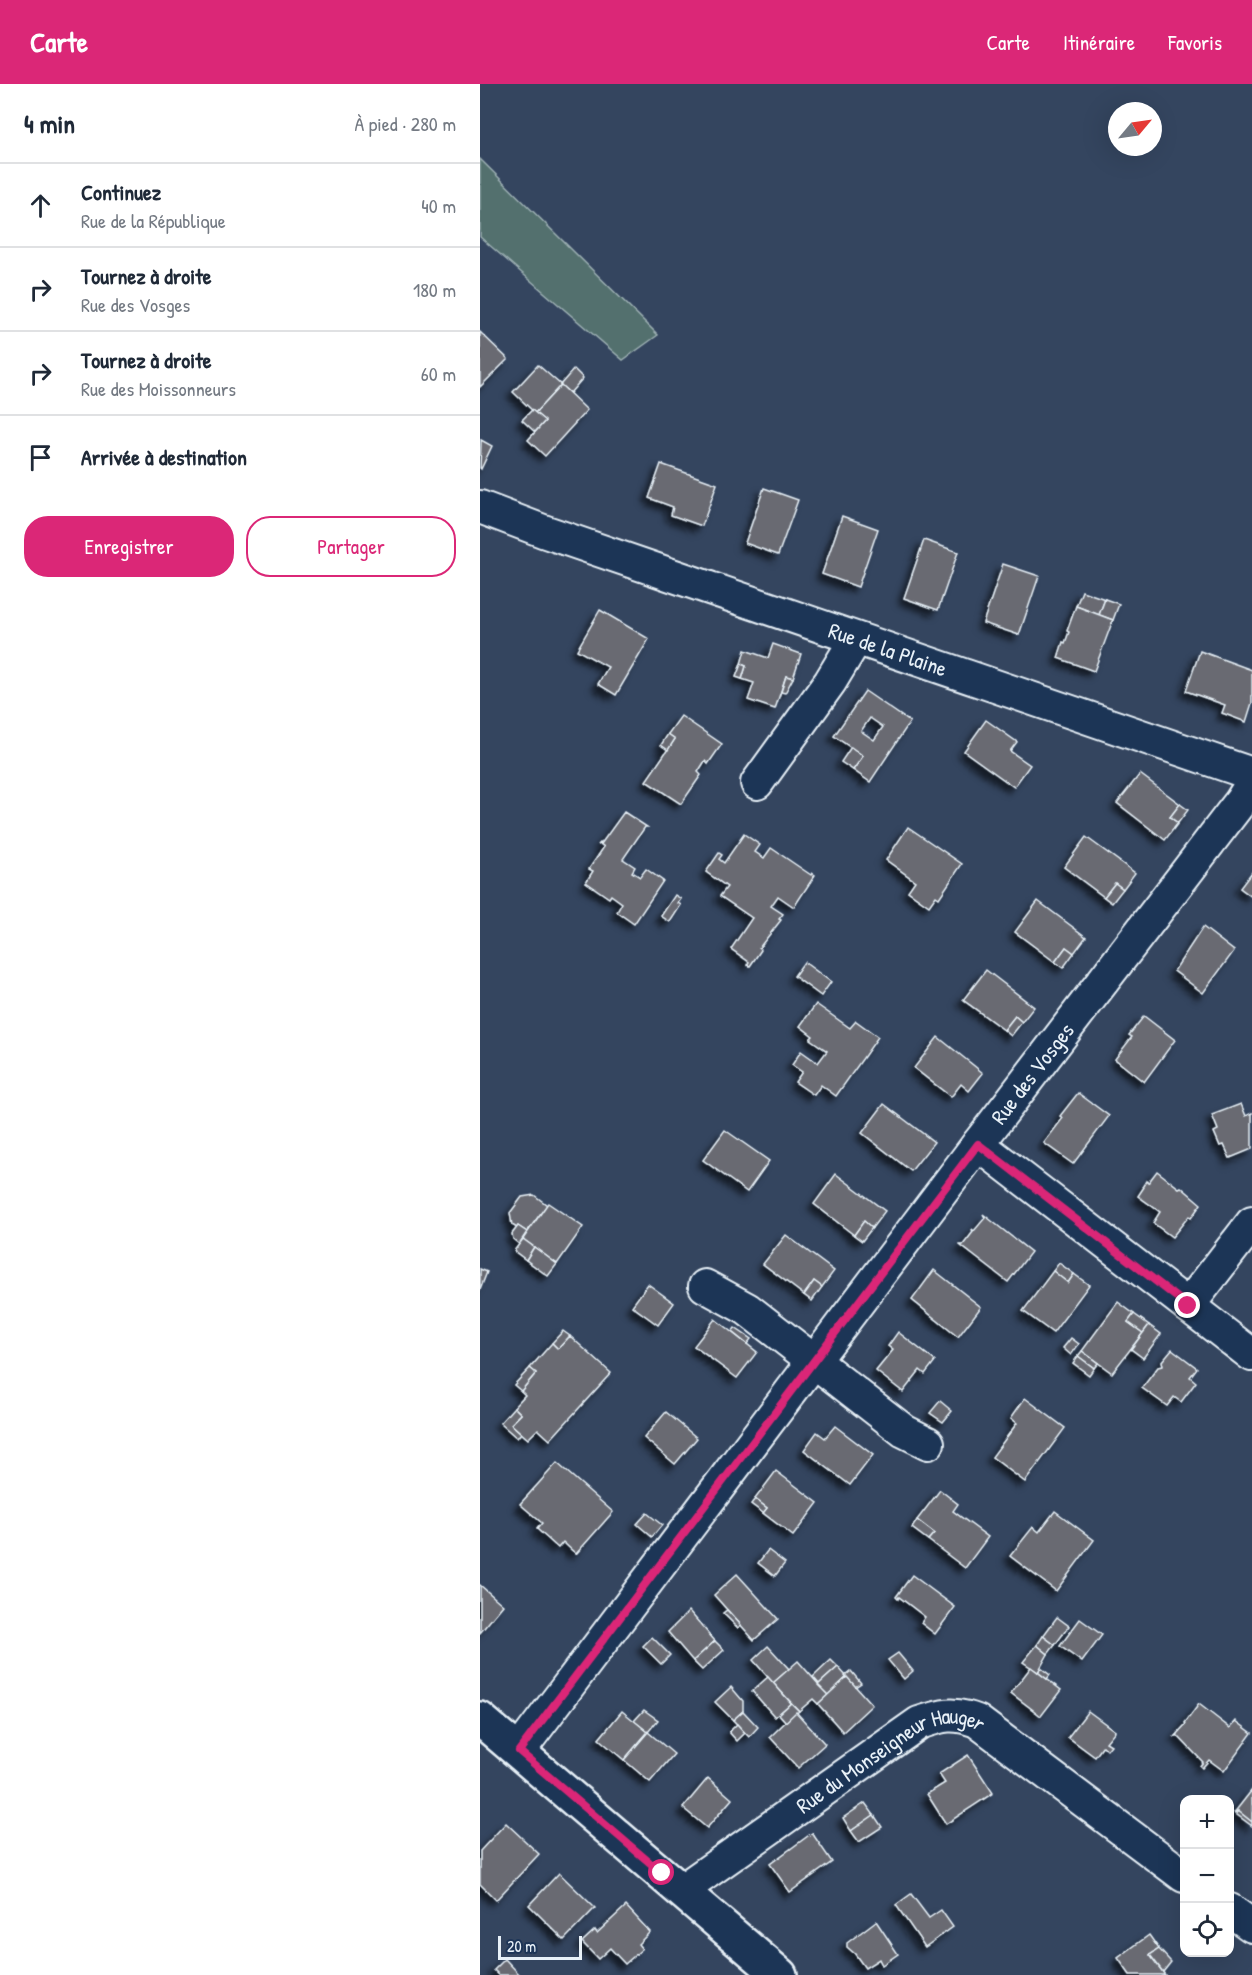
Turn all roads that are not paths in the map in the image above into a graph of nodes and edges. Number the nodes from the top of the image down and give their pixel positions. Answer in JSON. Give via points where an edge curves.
{"nodes":[{"id":1,"x":480,"y":507,"type":"edge"},
{"id":2,"x":856,"y":639,"type":"junction"},
{"id":3,"x":1252,"y":774,"type":"edge"},
{"id":4,"x":758,"y":783,"type":"dead end"},
{"id":5,"x":1252,"y":783,"type":"edge"},
{"id":6,"x":978,"y":1144,"type":"junction"},
{"id":7,"x":1252,"y":1223,"type":"edge"},
{"id":8,"x":705,"y":1286,"type":"dead end"},
{"id":9,"x":1188,"y":1306,"type":"junction"},
{"id":10,"x":1252,"y":1355,"type":"edge"},
{"id":11,"x":814,"y":1362,"type":"junction"},
{"id":12,"x":928,"y":1443,"type":"dead end"},
{"id":13,"x":480,"y":1719,"type":"edge"},
{"id":14,"x":519,"y":1751,"type":"junction"},
{"id":15,"x":1180,"y":1872,"type":"edge"},
{"id":16,"x":682,"y":1890,"type":"junction"},
{"id":17,"x":1234,"y":1913,"type":"edge"},
{"id":18,"x":1252,"y":1926,"type":"edge"},
{"id":19,"x":780,"y":1975,"type":"edge"}],
"edges":[{"from":1,"to":2,"type":"street","name":"Rue de la Plaine"},
{"from":2,"to":3,"type":"street","name":"Rue de la Plaine"},
{"from":2,"to":4,"type":"street"},
{"from":5,"to":6,"type":"street","name":"Rue des Vosges"},
{"from":6,"to":9,"type":"street"},
{"from":6,"to":11,"type":"street","name":"Rue des Vosges"},
{"from":7,"to":9,"type":"street"},
{"from":8,"to":11,"type":"street","via":[[747,1309]]},
{"from":9,"to":10,"type":"street"},
{"from":11,"to":12,"type":"street","via":[[904,1431]]},
{"from":11,"to":14,"type":"street","name":"Rue des Vosges"},
{"from":13,"to":14,"type":"main road"},
{"from":14,"to":16,"type":"main road"},
{"from":15,"to":16,"type":"street","name":"Rue du Monseigneur Hauger","via":[[977,1721],[960,1714],[919,1723]]},
{"from":16,"to":19,"type":"main road"},
{"from":17,"to":18,"type":"street"}]}
